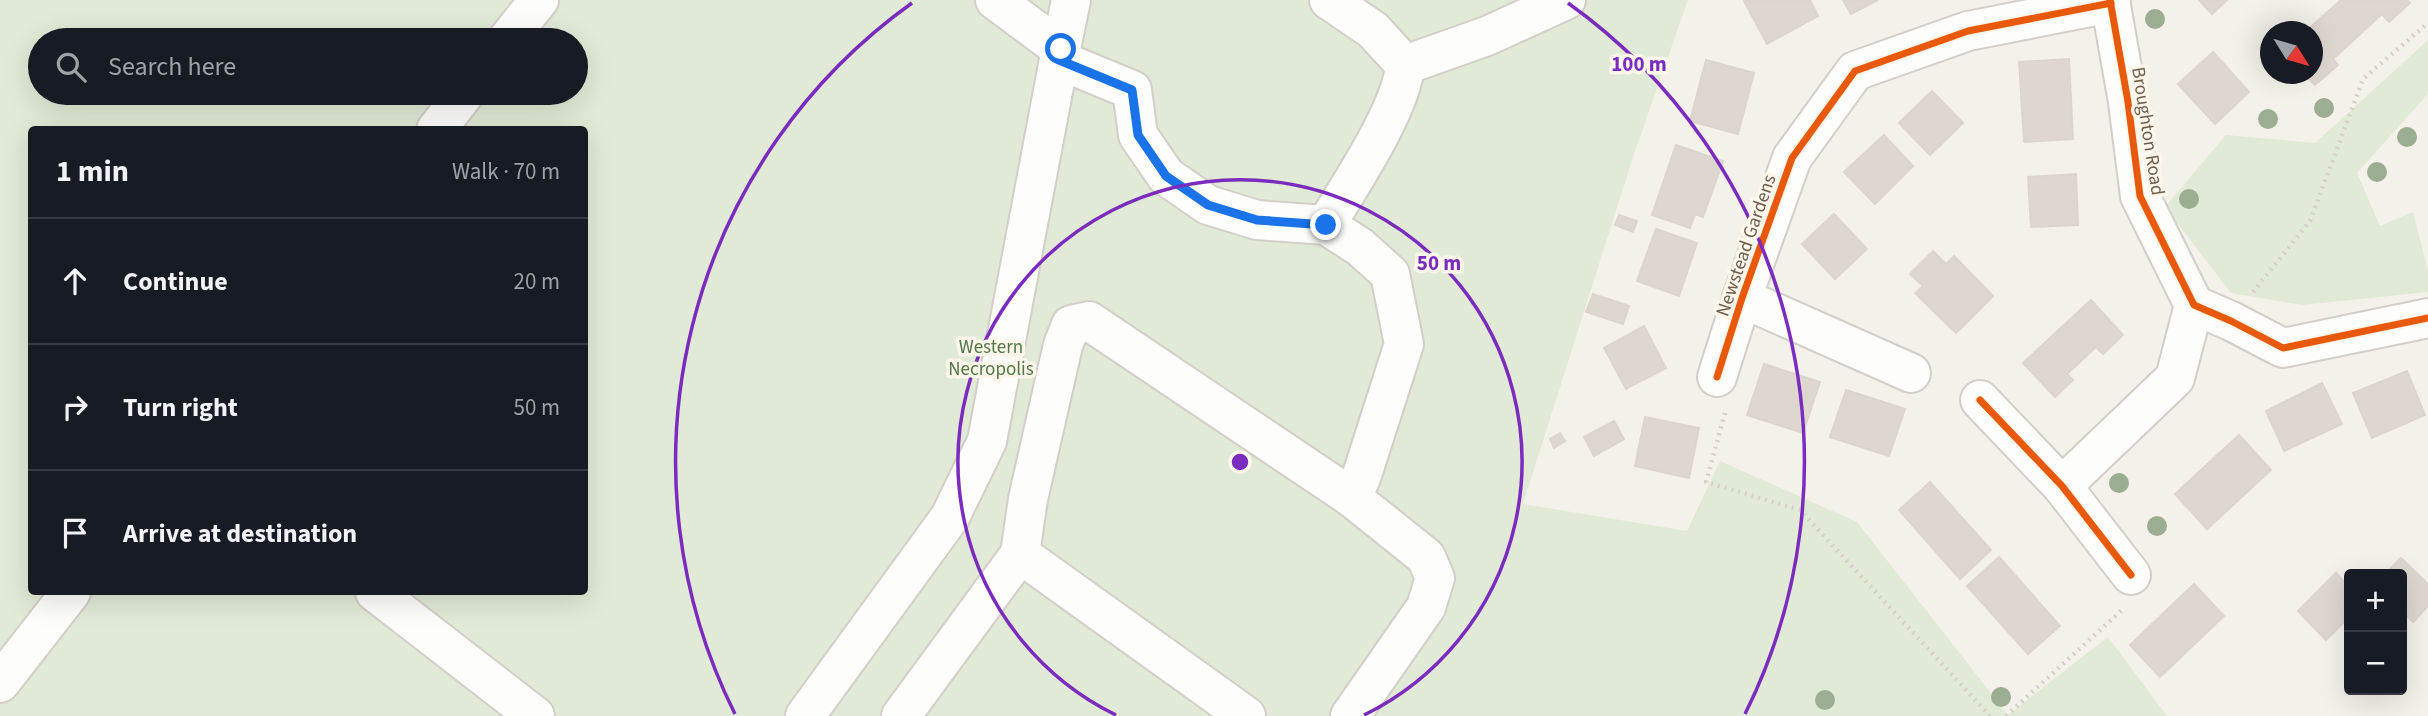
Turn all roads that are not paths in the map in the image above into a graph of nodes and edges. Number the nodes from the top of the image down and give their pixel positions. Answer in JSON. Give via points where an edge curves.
{"nodes":[{"id":1,"x":539,"y":0,"type":"edge"},
{"id":2,"x":995,"y":0,"type":"edge"},
{"id":3,"x":1071,"y":0,"type":"edge"},
{"id":4,"x":1329,"y":0,"type":"edge"},
{"id":5,"x":1566,"y":0,"type":"edge"},
{"id":6,"x":2110,"y":2,"type":"edge"},
{"id":7,"x":517,"y":28,"type":"edge"},
{"id":8,"x":1060,"y":54,"type":"junction"},
{"id":9,"x":1405,"y":65,"type":"junction"},
{"id":10,"x":456,"y":105,"type":"edge"},
{"id":11,"x":439,"y":126,"type":"edge"},
{"id":12,"x":1326,"y":225,"type":"junction"},
{"id":13,"x":1742,"y":298,"type":"junction"},
{"id":14,"x":2194,"y":305,"type":"junction"},
{"id":15,"x":2428,"y":318,"type":"edge"},
{"id":16,"x":1911,"y":373,"type":"dead end"},
{"id":17,"x":1717,"y":377,"type":"road end"},
{"id":18,"x":1980,"y":400,"type":"dead end"},
{"id":19,"x":2062,"y":486,"type":"junction"},
{"id":20,"x":1351,"y":497,"type":"junction"},
{"id":21,"x":1020,"y":554,"type":"junction"},
{"id":22,"x":2132,"y":575,"type":"road end"},
{"id":23,"x":69,"y":595,"type":"edge"},
{"id":24,"x":379,"y":595,"type":"edge"},
{"id":25,"x":0,"y":683,"type":"edge"},
{"id":26,"x":535,"y":716,"type":"edge"},
{"id":27,"x":805,"y":716,"type":"edge"},
{"id":28,"x":901,"y":716,"type":"edge"},
{"id":29,"x":1246,"y":716,"type":"edge"},
{"id":30,"x":1349,"y":716,"type":"edge"}],
"edges":[{"from":1,"to":7,"type":"street"},
{"from":2,"to":8,"type":"street"},
{"from":3,"to":8,"type":"street"},
{"from":4,"to":9,"type":"street","via":[[1373,30]]},
{"from":5,"to":9,"type":"street","via":[[1487,36]]},
{"from":6,"to":13,"type":"street","name":"Newstead Gardens","via":[[1968,30],[1855,71],[1792,158]]},
{"from":6,"to":14,"type":"street","name":"Broughton Road","via":[[2140,196]]},
{"from":8,"to":12,"type":"street","via":[[1132,90],[1138,135],[1166,176],[1208,205],[1257,220]]},
{"from":8,"to":27,"type":"street","via":[[987,441],[950,517]]},
{"from":9,"to":12,"type":"street","via":[[1404,80],[1386,120]]},
{"from":10,"to":11,"type":"street"},
{"from":12,"to":20,"type":"street","via":[[1390,274],[1404,344]]},
{"from":13,"to":16,"type":"street","name":"Newstead Gardens"},
{"from":13,"to":17,"type":"street","name":"Newstead Gardens"},
{"from":14,"to":15,"type":"street","via":[[2283,348]]},
{"from":14,"to":19,"type":"street","via":[[2175,378]]},
{"from":18,"to":19,"type":"street"},
{"from":19,"to":22,"type":"street"},
{"from":20,"to":21,"type":"street","via":[[1089,321],[1071,325],[1063,345]]},
{"from":20,"to":30,"type":"street","via":[[1426,557],[1435,578],[1426,607]]},
{"from":21,"to":28,"type":"street"},
{"from":21,"to":29,"type":"street"},
{"from":23,"to":25,"type":"street"},
{"from":24,"to":26,"type":"street"}]}
